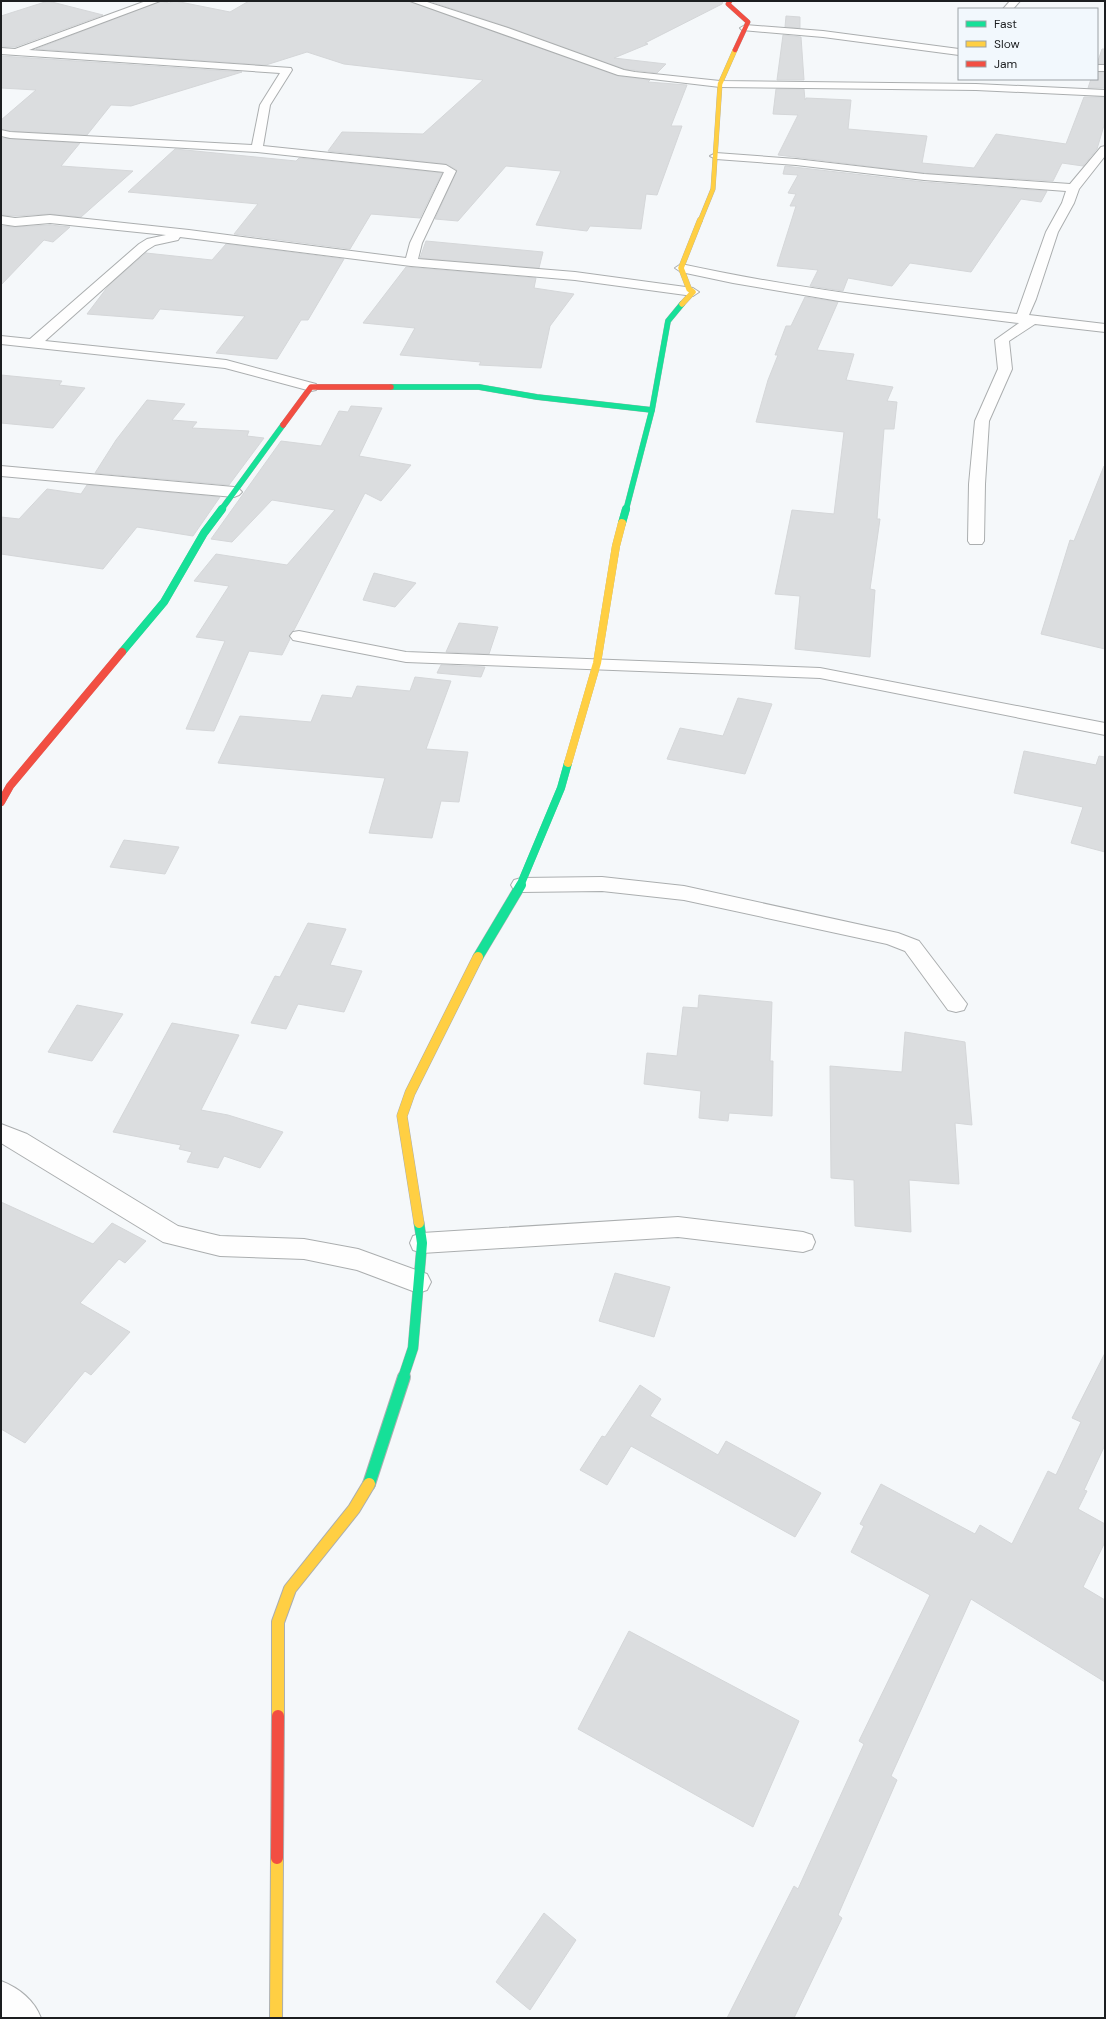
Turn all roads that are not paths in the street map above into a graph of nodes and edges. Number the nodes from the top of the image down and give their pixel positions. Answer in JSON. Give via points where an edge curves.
{"nodes":[{"id":1,"x":155,"y":1,"type":"edge"},
{"id":2,"x":415,"y":1,"type":"edge"},
{"id":3,"x":730,"y":1,"type":"edge"},
{"id":4,"x":745,"y":28,"type":"junction"},
{"id":5,"x":958,"y":52,"type":"edge"},
{"id":6,"x":4,"y":53,"type":"edge"},
{"id":7,"x":720,"y":84,"type":"junction"},
{"id":8,"x":1105,"y":93,"type":"edge"},
{"id":9,"x":1,"y":133,"type":"edge"},
{"id":10,"x":257,"y":149,"type":"junction"},
{"id":11,"x":1105,"y":149,"type":"edge"},
{"id":12,"x":716,"y":156,"type":"junction"},
{"id":13,"x":1073,"y":188,"type":"junction"},
{"id":14,"x":1,"y":220,"type":"edge"},
{"id":15,"x":189,"y":234,"type":"junction"},
{"id":16,"x":411,"y":262,"type":"junction"},
{"id":17,"x":681,"y":268,"type":"junction"},
{"id":18,"x":693,"y":292,"type":"junction"},
{"id":19,"x":1026,"y":320,"type":"junction"},
{"id":20,"x":1105,"y":328,"type":"edge"},
{"id":21,"x":1,"y":340,"type":"edge"},
{"id":22,"x":34,"y":343,"type":"junction"},
{"id":23,"x":311,"y":387,"type":"junction"},
{"id":24,"x":652,"y":410,"type":"junction"},
{"id":25,"x":1,"y":471,"type":"edge"},
{"id":26,"x":234,"y":492,"type":"junction"},
{"id":27,"x":976,"y":541,"type":"dead end"},
{"id":28,"x":299,"y":636,"type":"dead end"},
{"id":29,"x":597,"y":663,"type":"junction"},
{"id":30,"x":1105,"y":729,"type":"edge"},
{"id":31,"x":1,"y":802,"type":"edge"},
{"id":32,"x":521,"y":885,"type":"junction"},
{"id":33,"x":956,"y":1004,"type":"dead end"},
{"id":34,"x":1,"y":1133,"type":"edge"},
{"id":35,"x":803,"y":1242,"type":"dead end"},
{"id":36,"x":422,"y":1243,"type":"junction"},
{"id":37,"x":418,"y":1282,"type":"junction"},
{"id":38,"x":1,"y":1998,"type":"edge"},
{"id":39,"x":24,"y":2018,"type":"edge"},
{"id":40,"x":276,"y":2018,"type":"edge"}],
"edges":[{"from":1,"to":6,"type":"street"},
{"from":2,"to":7,"type":"street","via":[[505,30],[622,73]]},
{"from":3,"to":4,"type":"street","via":[[728,4],[748,22]]},
{"from":4,"to":5,"type":"street","via":[[823,34]]},
{"from":4,"to":7,"type":"street"},
{"from":6,"to":10,"type":"street","via":[[287,70],[265,105]]},
{"from":7,"to":8,"type":"street","via":[[976,87]]},
{"from":7,"to":12,"type":"street"},
{"from":9,"to":10,"type":"street"},
{"from":10,"to":16,"type":"street","via":[[446,168],[450,171],[416,243]]},
{"from":11,"to":13,"type":"street"},
{"from":12,"to":13,"type":"street","via":[[796,162],[924,177]]},
{"from":12,"to":17,"type":"street","via":[[713,189]]},
{"from":13,"to":19,"type":"street","via":[[1052,232],[1030,299]]},
{"from":14,"to":15,"type":"street","via":[[15,222],[50,219]]},
{"from":15,"to":16,"type":"street"},
{"from":15,"to":22,"type":"street","via":[[160,239],[143,247]]},
{"from":16,"to":18,"type":"street","via":[[575,276]]},
{"from":17,"to":18,"type":"street","via":[[688,289]]},
{"from":17,"to":19,"type":"street","via":[[736,281]]},
{"from":18,"to":24,"type":"street","via":[[668,321]]},
{"from":19,"to":20,"type":"street"},
{"from":19,"to":27,"type":"street","via":[[1002,340],[1005,369],[982,421]]},
{"from":21,"to":22,"type":"street"},
{"from":22,"to":23,"type":"street","via":[[226,364]]},
{"from":23,"to":24,"type":"street","via":[[479,387],[536,398]]},
{"from":23,"to":26,"type":"street"},
{"from":24,"to":29,"type":"street","via":[[616,546]]},
{"from":25,"to":26,"type":"street"},
{"from":26,"to":31,"type":"street","via":[[204,533],[164,602],[10,786]]},
{"from":28,"to":29,"type":"street","via":[[406,657],[501,662]]},
{"from":29,"to":30,"type":"street","via":[[820,673]]},
{"from":29,"to":32,"type":"street","via":[[561,788]]},
{"from":32,"to":33,"type":"street","via":[[602,884],[684,893],[891,938],[912,946]]},
{"from":32,"to":36,"type":"street","via":[[471,969],[410,1093],[402,1116]]},
{"from":34,"to":37,"type":"street","via":[[19,1141],[172,1235],[220,1246],[304,1249],[358,1260]]},
{"from":35,"to":36,"type":"street","via":[[678,1227]]},
{"from":36,"to":37,"type":"street"},
{"from":37,"to":40,"type":"street","via":[[413,1348],[371,1481],[354,1509],[290,1589],[278,1622]]},
{"from":38,"to":39,"type":"street"}]}
